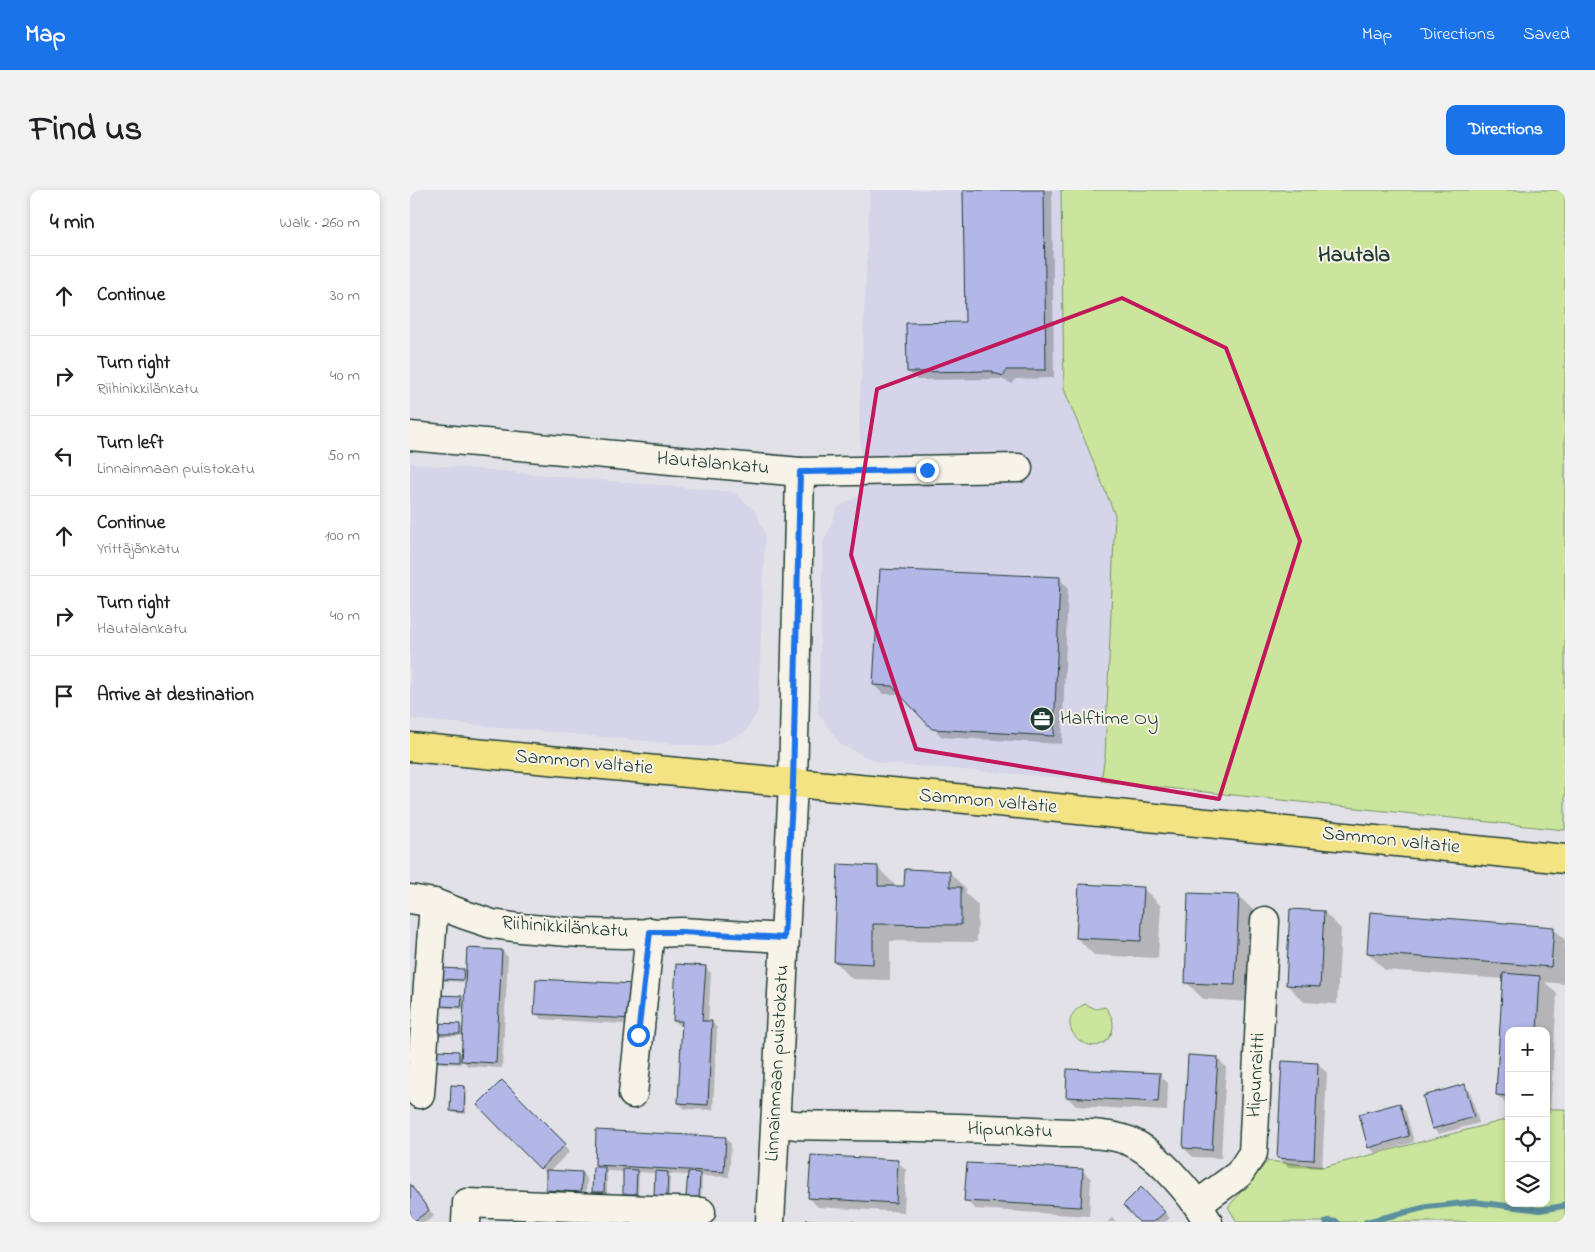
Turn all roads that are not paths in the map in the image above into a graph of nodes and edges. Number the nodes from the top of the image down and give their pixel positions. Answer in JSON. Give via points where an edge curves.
{"nodes":[{"id":1,"x":410,"y":436,"type":"edge"},
{"id":2,"x":1018,"y":468,"type":"dead end"},
{"id":3,"x":800,"y":472,"type":"junction"},
{"id":4,"x":410,"y":747,"type":"edge"},
{"id":5,"x":793,"y":784,"type":"junction"},
{"id":6,"x":1565,"y":859,"type":"edge"},
{"id":7,"x":422,"y":901,"type":"edge"},
{"id":8,"x":1265,"y":921,"type":"dead end"},
{"id":9,"x":650,"y":932,"type":"junction"},
{"id":10,"x":784,"y":938,"type":"junction"},
{"id":11,"x":420,"y":1094,"type":"dead end"},
{"id":12,"x":633,"y":1094,"type":"dead end"},
{"id":13,"x":776,"y":1122,"type":"junction"},
{"id":14,"x":700,"y":1212,"type":"dead end"},
{"id":15,"x":1203,"y":1213,"type":"edge"},
{"id":16,"x":629,"y":1215,"type":"edge"},
{"id":17,"x":466,"y":1222,"type":"edge"},
{"id":18,"x":770,"y":1222,"type":"edge"}],
"edges":[{"from":1,"to":3,"type":"street","name":"Hautalankatu"},
{"from":2,"to":3,"type":"street","name":"Hautalankatu"},
{"from":3,"to":5,"type":"street","name":"Linnainmaan puistokatu"},
{"from":4,"to":5,"type":"main road","name":"Sammon valtatie"},
{"from":5,"to":6,"type":"main road","name":"Sammon valtatie"},
{"from":5,"to":10,"type":"street","name":"Linnainmaan puistokatu"},
{"from":7,"to":9,"type":"street","name":"Riihinikkilänkatu","via":[[492,924],[520,928],[581,933]]},
{"from":7,"to":11,"type":"street"},
{"from":8,"to":15,"type":"street","name":"Hipunraitti","via":[[1253,1153],[1239,1174]]},
{"from":9,"to":10,"type":"street","name":"Riihinikkilänkatu"},
{"from":9,"to":12,"type":"street"},
{"from":10,"to":13,"type":"street","name":"Linnainmaan puistokatu"},
{"from":13,"to":15,"type":"street","name":"Hipunkatu","via":[[1025,1130],[1123,1139],[1145,1150],[1176,1178]]},
{"from":13,"to":18,"type":"street","name":"Linnainmaan puistokatu"},
{"from":14,"to":16,"type":"street"},
{"from":16,"to":17,"type":"street","via":[[467,1203]]}]}
